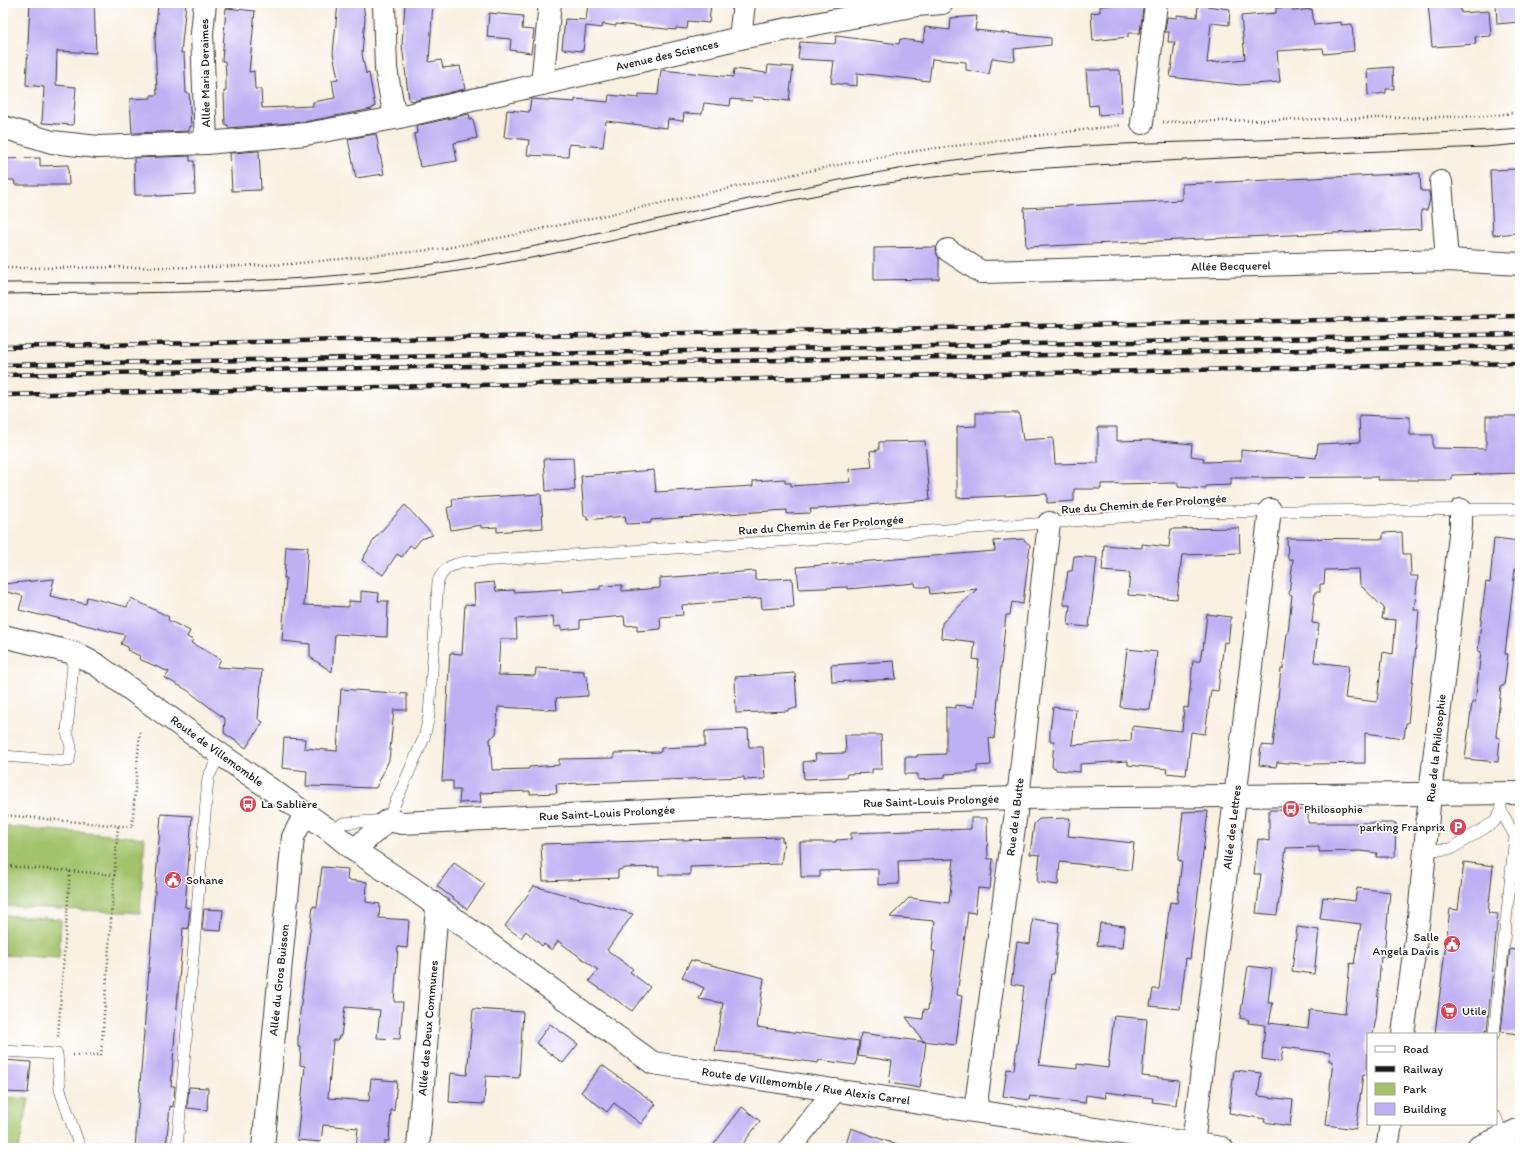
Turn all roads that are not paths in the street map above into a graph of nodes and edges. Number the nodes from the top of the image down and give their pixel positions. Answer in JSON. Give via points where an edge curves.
{"nodes":[{"id":1,"x":205,"y":3,"type":"edge"},
{"id":2,"x":384,"y":3,"type":"edge"},
{"id":3,"x":550,"y":3,"type":"edge"},
{"id":4,"x":744,"y":3,"type":"edge"},
{"id":5,"x":942,"y":3,"type":"edge"},
{"id":6,"x":1156,"y":3,"type":"edge"},
{"id":7,"x":740,"y":38,"type":"junction"},
{"id":8,"x":542,"y":84,"type":"junction"},
{"id":9,"x":395,"y":118,"type":"junction"},
{"id":10,"x":1142,"y":123,"type":"road end"},
{"id":11,"x":3,"y":128,"type":"edge"},
{"id":12,"x":206,"y":143,"type":"junction"},
{"id":13,"x":1441,"y":182,"type":"dead end"},
{"id":14,"x":948,"y":250,"type":"dead end"},
{"id":15,"x":1447,"y":260,"type":"junction"},
{"id":16,"x":1520,"y":264,"type":"edge"},
{"id":17,"x":1520,"y":509,"type":"edge"},
{"id":18,"x":1270,"y":510,"type":"junction"},
{"id":19,"x":1461,"y":510,"type":"junction"},
{"id":20,"x":1049,"y":523,"type":"junction"},
{"id":21,"x":3,"y":636,"type":"edge"},
{"id":22,"x":74,"y":653,"type":"junction"},
{"id":23,"x":220,"y":754,"type":"junction"},
{"id":24,"x":3,"y":756,"type":"edge"},
{"id":25,"x":1430,"y":794,"type":"junction"},
{"id":26,"x":1236,"y":795,"type":"junction"},
{"id":27,"x":1018,"y":798,"type":"junction"},
{"id":28,"x":1507,"y":799,"type":"edge"},
{"id":29,"x":305,"y":814,"type":"junction"},
{"id":30,"x":388,"y":820,"type":"junction"},
{"id":31,"x":332,"y":832,"type":"junction"},
{"id":32,"x":354,"y":850,"type":"junction"},
{"id":33,"x":1426,"y":850,"type":"junction"},
{"id":34,"x":437,"y":908,"type":"junction"},
{"id":35,"x":1403,"y":1033,"type":"edge"},
{"id":36,"x":1494,"y":1033,"type":"edge"},
{"id":37,"x":3,"y":1050,"type":"edge"},
{"id":38,"x":835,"y":1090,"type":"junction"},
{"id":39,"x":975,"y":1111,"type":"junction"},
{"id":40,"x":1391,"y":1125,"type":"edge"},
{"id":41,"x":1506,"y":1128,"type":"edge"},
{"id":42,"x":1193,"y":1144,"type":"junction"},
{"id":43,"x":80,"y":1148,"type":"edge"},
{"id":44,"x":177,"y":1148,"type":"edge"},
{"id":45,"x":263,"y":1148,"type":"edge"},
{"id":46,"x":418,"y":1148,"type":"edge"},
{"id":47,"x":790,"y":1148,"type":"edge"},
{"id":48,"x":1222,"y":1148,"type":"edge"},
{"id":49,"x":1387,"y":1148,"type":"edge"},
{"id":50,"x":1477,"y":1148,"type":"edge"}],
"edges":[{"from":1,"to":12,"type":"street","name":"Allée Maria Deraimes","via":[[202,33]]},
{"from":2,"to":9,"type":"street","via":[[386,69]]},
{"from":3,"to":8,"type":"street"},
{"from":4,"to":7,"type":"street"},
{"from":5,"to":7,"type":"street","name":"Avenue des Sciences","via":[[917,5]]},
{"from":6,"to":10,"type":"street"},
{"from":7,"to":8,"type":"street","name":"Avenue des Sciences"},
{"from":8,"to":9,"type":"street","name":"Avenue des Sciences"},
{"from":9,"to":12,"type":"street","name":"Avenue des Sciences","via":[[306,134]]},
{"from":11,"to":12,"type":"street","name":"Avenue des Sciences","via":[[52,142],[98,147]]},
{"from":13,"to":15,"type":"street"},
{"from":14,"to":15,"type":"street","name":"Allée Becquerel","via":[[981,272]]},
{"from":15,"to":16,"type":"street","name":"Allée Becquerel"},
{"from":17,"to":19,"type":"lane","name":"Rue du Chemin de Fer Prolongée"},
{"from":18,"to":19,"type":"lane","name":"Rue du Chemin de Fer Prolongée"},
{"from":18,"to":20,"type":"lane","name":"Rue du Chemin de Fer Prolongée","via":[[1178,512]]},
{"from":18,"to":26,"type":"street","name":"Allée des Lettres"},
{"from":19,"to":25,"type":"street","name":"Rue de la Philosophie"},
{"from":20,"to":27,"type":"street","name":"Rue de la Butte"},
{"from":20,"to":30,"type":"lane","name":"Rue du Chemin de Fer Prolongée","via":[[450,565],[438,581],[429,716],[424,738]]},
{"from":21,"to":22,"type":"street","name":"Route de Villemomble"},
{"from":22,"to":23,"type":"street","name":"Route de Villemomble","via":[[98,665]]},
{"from":22,"to":24,"type":"lane","via":[[67,732],[71,746],[69,761]]},
{"from":23,"to":29,"type":"street","name":"Route de Villemomble"},
{"from":23,"to":44,"type":"lane","via":[[208,778]]},
{"from":25,"to":26,"type":"street","name":"Rue Saint-Louis Prolongée"},
{"from":25,"to":28,"type":"street","name":"Rue Saint-Louis Prolongée"},
{"from":25,"to":33,"type":"street","name":"Rue de la Philosophie"},
{"from":26,"to":27,"type":"street","name":"Rue Saint-Louis Prolongée"},
{"from":26,"to":42,"type":"street","name":"Allée des Lettres"},
{"from":27,"to":30,"type":"street","name":"Rue Saint-Louis Prolongée","via":[[734,807],[402,823]]},
{"from":27,"to":39,"type":"street","name":"Rue de la Butte"},
{"from":28,"to":33,"type":"lane","via":[[1494,822],[1451,848]]},
{"from":28,"to":36,"type":"lane","via":[[1515,836]]},
{"from":29,"to":31,"type":"street","name":"Route de Villemomble"},
{"from":29,"to":45,"type":"street","name":"Allée du Gros Buisson","via":[[293,837]]},
{"from":30,"to":31,"type":"lane","via":[[343,823]]},
{"from":30,"to":32,"type":"street"},
{"from":31,"to":32,"type":"street","name":"Route de Villemomble"},
{"from":32,"to":34,"type":"street","name":"Route de Villemomble"},
{"from":33,"to":35,"type":"street","name":"Rue de la Philosophie"},
{"from":34,"to":38,"type":"street","name":"Route de Villemomble / Rue Alexis Carrel","via":[[653,1063]]},
{"from":34,"to":46,"type":"street","name":"Allée des Deux Communes"},
{"from":37,"to":43,"type":"lane","via":[[57,1054],[60,1090]]},
{"from":38,"to":39,"type":"street","name":"Route de Villemomble / Rue Alexis Carrel"},
{"from":38,"to":47,"type":"street"},
{"from":39,"to":42,"type":"street","name":"Route de Villemomble / Rue Alexis Carrel"},
{"from":40,"to":49,"type":"street"},
{"from":41,"to":50,"type":"street"},
{"from":42,"to":48,"type":"street","name":"Route de Villemomble / Rue Alexis Carrel"}]}
